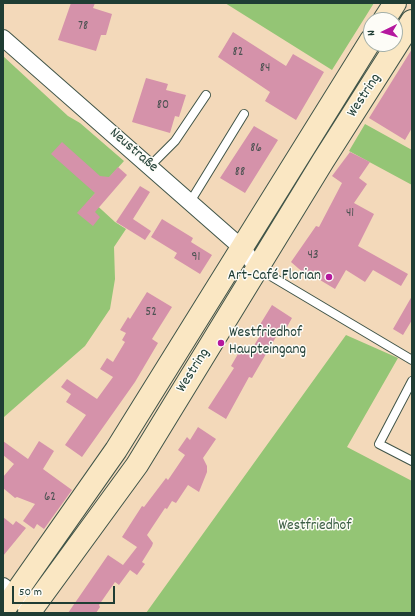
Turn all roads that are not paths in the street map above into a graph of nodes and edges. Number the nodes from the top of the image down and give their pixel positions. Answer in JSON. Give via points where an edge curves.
{"nodes":[{"id":1,"x":395,"y":3,"type":"edge"},
{"id":2,"x":389,"y":12,"type":"edge"},
{"id":3,"x":412,"y":21,"type":"edge"},
{"id":4,"x":3,"y":38,"type":"edge"},
{"id":5,"x":364,"y":52,"type":"edge"},
{"id":6,"x":206,"y":95,"type":"dead end"},
{"id":7,"x":244,"y":114,"type":"dead end"},
{"id":8,"x":150,"y":166,"type":"junction"},
{"id":9,"x":190,"y":202,"type":"junction"},
{"id":10,"x":242,"y":248,"type":"junction"},
{"id":11,"x":258,"y":269,"type":"junction"},
{"id":12,"x":412,"y":360,"type":"edge"},
{"id":13,"x":412,"y":381,"type":"edge"},
{"id":14,"x":412,"y":461,"type":"edge"},
{"id":15,"x":7,"y":598,"type":"edge"},
{"id":16,"x":31,"y":612,"type":"edge"}],
"edges":[{"from":1,"to":2,"type":"main road"},
{"from":3,"to":11,"type":"main road","name":"Westring"},
{"from":4,"to":8,"type":"street","name":"Neustraße"},
{"from":5,"to":10,"type":"main road","name":"Westring"},
{"from":6,"to":8,"type":"lane","via":[[185,129]]},
{"from":7,"to":9,"type":"lane"},
{"from":8,"to":9,"type":"street","name":"Neustraße"},
{"from":9,"to":10,"type":"street","name":"Neustraße"},
{"from":10,"to":11,"type":"street","name":"Neustraße"},
{"from":10,"to":15,"type":"main road","name":"Westring","via":[[116,450]]},
{"from":11,"to":12,"type":"lane"},
{"from":11,"to":16,"type":"main road","name":"Westring","via":[[137,465]]},
{"from":13,"to":14,"type":"lane","via":[[379,444]]},
{"from":15,"to":16,"type":"street"}]}
